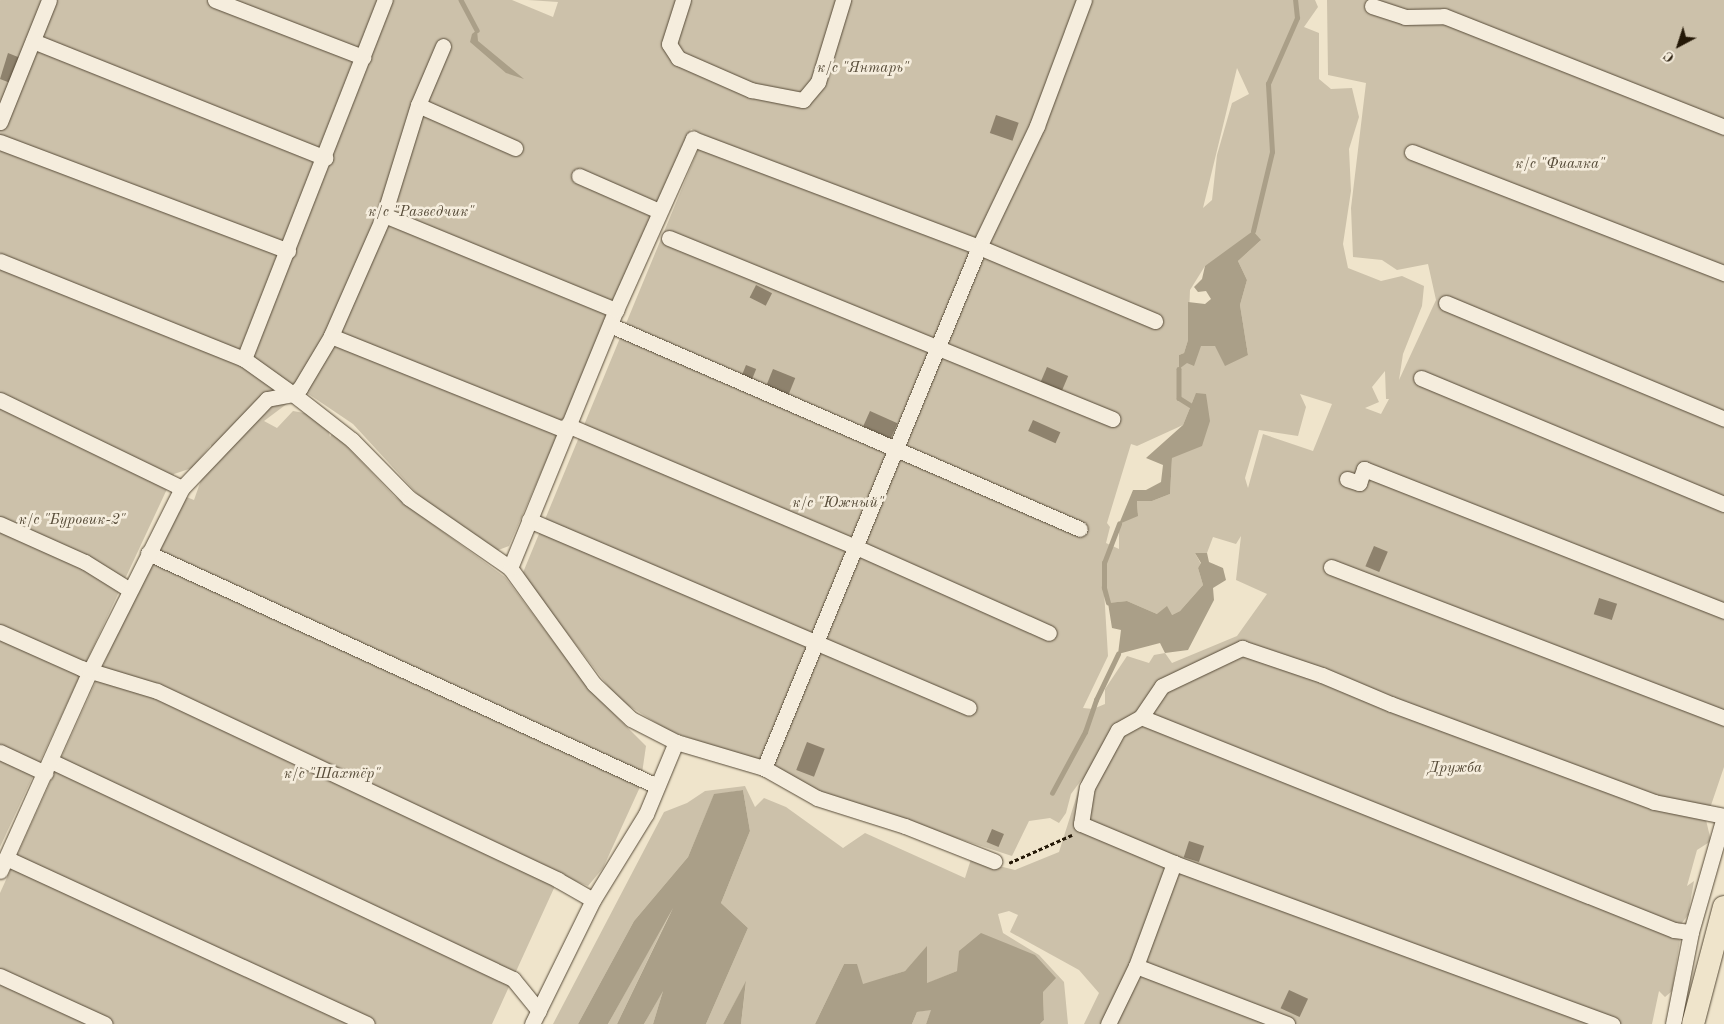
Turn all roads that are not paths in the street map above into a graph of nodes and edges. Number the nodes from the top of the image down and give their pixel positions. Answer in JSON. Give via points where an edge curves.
{"nodes":[{"id":1,"x":49,"y":0,"type":"edge"},
{"id":2,"x":215,"y":0,"type":"edge"},
{"id":3,"x":385,"y":0,"type":"edge"},
{"id":4,"x":682,"y":0,"type":"edge"},
{"id":5,"x":843,"y":0,"type":"edge"},
{"id":6,"x":1084,"y":0,"type":"edge"},
{"id":7,"x":1372,"y":6,"type":"dead end"},
{"id":8,"x":33,"y":41,"type":"junction"},
{"id":9,"x":443,"y":46,"type":"dead end"},
{"id":10,"x":363,"y":57,"type":"junction"},
{"id":11,"x":418,"y":105,"type":"junction"},
{"id":12,"x":0,"y":122,"type":"edge"},
{"id":13,"x":1724,"y":127,"type":"edge"},
{"id":14,"x":0,"y":142,"type":"edge"},
{"id":15,"x":515,"y":148,"type":"dead end"},
{"id":16,"x":1412,"y":152,"type":"dead end"},
{"id":17,"x":326,"y":158,"type":"junction"},
{"id":18,"x":579,"y":176,"type":"dead end"},
{"id":19,"x":659,"y":211,"type":"junction"},
{"id":20,"x":384,"y":215,"type":"junction"},
{"id":21,"x":669,"y":238,"type":"dead end"},
{"id":22,"x":979,"y":247,"type":"junction"},
{"id":23,"x":288,"y":251,"type":"junction"},
{"id":24,"x":0,"y":261,"type":"edge"},
{"id":25,"x":1724,"y":272,"type":"edge"},
{"id":26,"x":1446,"y":303,"type":"dead end"},
{"id":27,"x":616,"y":310,"type":"junction"},
{"id":28,"x":1155,"y":321,"type":"dead end"},
{"id":29,"x":610,"y":325,"type":"junction"},
{"id":30,"x":331,"y":336,"type":"junction"},
{"id":31,"x":938,"y":347,"type":"junction"},
{"id":32,"x":244,"y":359,"type":"junction"},
{"id":33,"x":1421,"y":378,"type":"dead end"},
{"id":34,"x":292,"y":394,"type":"junction"},
{"id":35,"x":0,"y":400,"type":"edge"},
{"id":36,"x":1112,"y":419,"type":"dead end"},
{"id":37,"x":1724,"y":419,"type":"edge"},
{"id":38,"x":566,"y":428,"type":"junction"},
{"id":39,"x":895,"y":451,"type":"junction"},
{"id":40,"x":1347,"y":479,"type":"dead end"},
{"id":41,"x":182,"y":488,"type":"junction"},
{"id":42,"x":1724,"y":504,"type":"edge"},
{"id":43,"x":529,"y":520,"type":"junction"},
{"id":44,"x":0,"y":524,"type":"edge"},
{"id":45,"x":1080,"y":529,"type":"dead end"},
{"id":46,"x":856,"y":546,"type":"junction"},
{"id":47,"x":148,"y":553,"type":"junction"},
{"id":48,"x":1330,"y":567,"type":"dead end"},
{"id":49,"x":510,"y":568,"type":"junction"},
{"id":50,"x":130,"y":590,"type":"junction"},
{"id":51,"x":1724,"y":612,"type":"edge"},
{"id":52,"x":0,"y":632,"type":"edge"},
{"id":53,"x":1049,"y":633,"type":"dead end"},
{"id":54,"x":816,"y":643,"type":"junction"},
{"id":55,"x":90,"y":671,"type":"junction"},
{"id":56,"x":969,"y":708,"type":"dead end"},
{"id":57,"x":1141,"y":717,"type":"junction"},
{"id":58,"x":1724,"y":718,"type":"edge"},
{"id":59,"x":676,"y":742,"type":"junction"},
{"id":60,"x":0,"y":752,"type":"edge"},
{"id":61,"x":48,"y":767,"type":"junction"},
{"id":62,"x":764,"y":768,"type":"junction"},
{"id":63,"x":657,"y":786,"type":"junction"},
{"id":64,"x":1724,"y":816,"type":"edge"},
{"id":65,"x":994,"y":861,"type":"road end"},
{"id":66,"x":1174,"y":863,"type":"junction"},
{"id":67,"x":2,"y":866,"type":"edge"},
{"id":68,"x":592,"y":900,"type":"junction"},
{"id":69,"x":1724,"y":907,"type":"edge"},
{"id":70,"x":1691,"y":932,"type":"junction"},
{"id":71,"x":1136,"y":966,"type":"junction"},
{"id":72,"x":0,"y":976,"type":"edge"},
{"id":73,"x":536,"y":1018,"type":"edge"},
{"id":74,"x":105,"y":1024,"type":"edge"},
{"id":75,"x":367,"y":1024,"type":"edge"},
{"id":76,"x":1108,"y":1024,"type":"edge"},
{"id":77,"x":1287,"y":1024,"type":"edge"},
{"id":78,"x":1612,"y":1024,"type":"edge"},
{"id":79,"x":1672,"y":1024,"type":"edge"},
{"id":80,"x":1693,"y":1024,"type":"edge"}],
"edges":[{"from":1,"to":8,"type":"street"},
{"from":2,"to":10,"type":"street"},
{"from":3,"to":10,"type":"street"},
{"from":4,"to":5,"type":"street","via":[[669,44],[678,58],[751,90],[803,100],[818,82]]},
{"from":6,"to":22,"type":"street","via":[[1037,126]]},
{"from":7,"to":13,"type":"street","via":[[1406,17],[1444,16]]},
{"from":8,"to":12,"type":"street"},
{"from":8,"to":17,"type":"street"},
{"from":9,"to":11,"type":"street"},
{"from":10,"to":17,"type":"street"},
{"from":11,"to":15,"type":"street"},
{"from":11,"to":20,"type":"street"},
{"from":14,"to":23,"type":"street"},
{"from":16,"to":25,"type":"street"},
{"from":17,"to":23,"type":"street"},
{"from":18,"to":19,"type":"street"},
{"from":19,"to":22,"type":"street","via":[[692,140]]},
{"from":19,"to":27,"type":"street"},
{"from":20,"to":27,"type":"street"},
{"from":20,"to":30,"type":"street"},
{"from":21,"to":31,"type":"street"},
{"from":22,"to":28,"type":"street"},
{"from":22,"to":31,"type":"street"},
{"from":23,"to":32,"type":"street"},
{"from":24,"to":32,"type":"street"},
{"from":26,"to":37,"type":"street"},
{"from":27,"to":29,"type":"street"},
{"from":29,"to":38,"type":"street"},
{"from":29,"to":39,"type":"street"},
{"from":30,"to":34,"type":"street","via":[[300,388]]},
{"from":30,"to":38,"type":"street"},
{"from":31,"to":36,"type":"street"},
{"from":31,"to":39,"type":"street"},
{"from":32,"to":34,"type":"street"},
{"from":33,"to":42,"type":"street"},
{"from":34,"to":41,"type":"street","via":[[267,399]]},
{"from":34,"to":49,"type":"street","via":[[352,440],[410,498]]},
{"from":35,"to":41,"type":"street"},
{"from":38,"to":43,"type":"street"},
{"from":38,"to":46,"type":"street"},
{"from":39,"to":45,"type":"street"},
{"from":39,"to":46,"type":"street"},
{"from":40,"to":51,"type":"street","via":[[1359,483],[1364,469]]},
{"from":41,"to":47,"type":"street"},
{"from":43,"to":49,"type":"street"},
{"from":43,"to":54,"type":"street"},
{"from":44,"to":50,"type":"street","via":[[85,562]]},
{"from":46,"to":53,"type":"street"},
{"from":46,"to":54,"type":"street"},
{"from":47,"to":50,"type":"street"},
{"from":47,"to":63,"type":"street"},
{"from":48,"to":58,"type":"street"},
{"from":49,"to":59,"type":"street","via":[[594,684],[631,719]]},
{"from":50,"to":55,"type":"street"},
{"from":52,"to":55,"type":"street"},
{"from":54,"to":56,"type":"street"},
{"from":54,"to":62,"type":"street"},
{"from":55,"to":61,"type":"street"},
{"from":55,"to":68,"type":"street","via":[[157,692],[558,880]]},
{"from":57,"to":64,"type":"street","via":[[1162,686],[1242,648],[1322,675],[1654,802]]},
{"from":57,"to":66,"type":"street","via":[[1118,730],[1088,787],[1081,824]]},
{"from":57,"to":70,"type":"street","via":[[1674,930]]},
{"from":59,"to":62,"type":"street"},
{"from":59,"to":63,"type":"street"},
{"from":60,"to":61,"type":"street"},
{"from":61,"to":67,"type":"street"},
{"from":61,"to":73,"type":"street","via":[[513,979]]},
{"from":62,"to":65,"type":"street","via":[[817,798],[905,826]]},
{"from":63,"to":68,"type":"street","via":[[646,814]]},
{"from":64,"to":70,"type":"street"},
{"from":66,"to":71,"type":"street"},
{"from":66,"to":78,"type":"street"},
{"from":67,"to":75,"type":"street"},
{"from":68,"to":73,"type":"street"},
{"from":69,"to":80,"type":"highway"},
{"from":70,"to":79,"type":"street"},
{"from":71,"to":76,"type":"street"},
{"from":71,"to":77,"type":"street"},
{"from":72,"to":74,"type":"street"}]}
